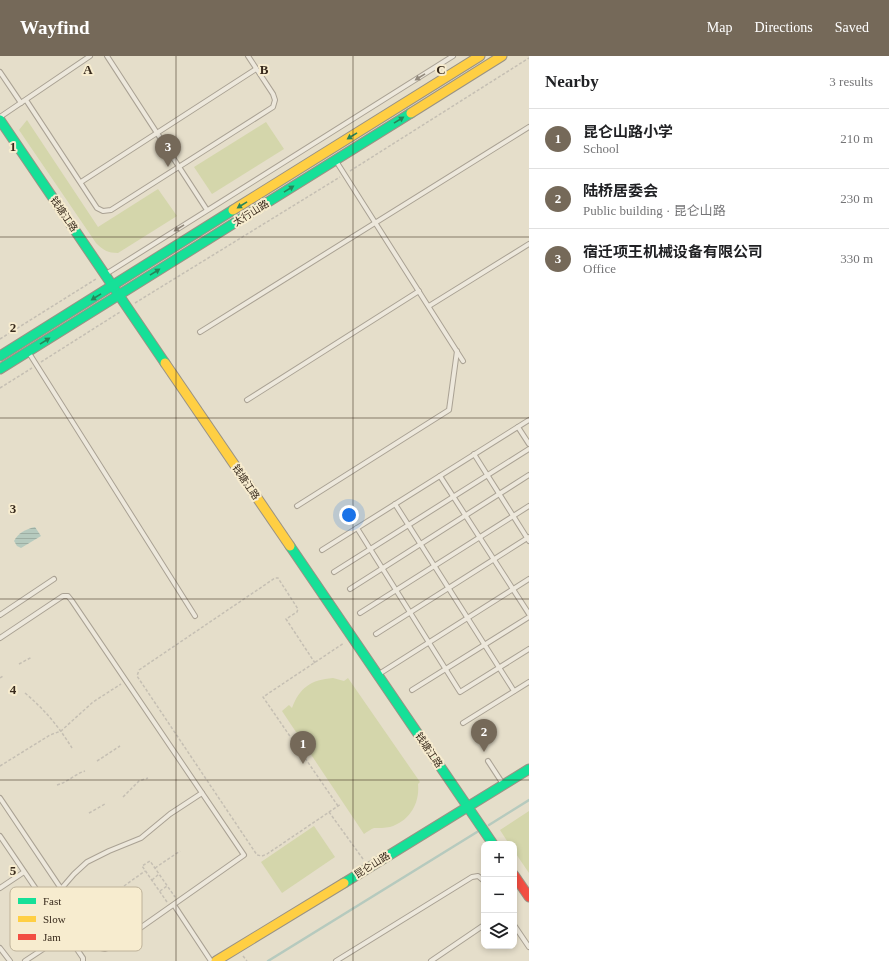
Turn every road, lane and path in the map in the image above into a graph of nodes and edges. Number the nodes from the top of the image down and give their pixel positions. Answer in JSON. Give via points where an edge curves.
{"nodes":[{"id":1,"x":90,"y":56,"type":"edge"},
{"id":2,"x":107,"y":56,"type":"edge"},
{"id":3,"x":248,"y":56,"type":"edge"},
{"id":4,"x":453,"y":56,"type":"edge"},
{"id":5,"x":480,"y":56,"type":"edge"},
{"id":6,"x":502,"y":56,"type":"edge"},
{"id":7,"x":529,"y":58,"type":"edge"},
{"id":8,"x":256,"y":69,"type":"junction"},
{"id":9,"x":0,"y":72,"type":"edge"},
{"id":10,"x":26,"y":100,"type":"junction"},
{"id":11,"x":21,"y":103,"type":"junction"},
{"id":12,"x":0,"y":118,"type":"edge"},
{"id":13,"x":529,"y":127,"type":"edge"},
{"id":14,"x":157,"y":133,"type":"junction"},
{"id":15,"x":329,"y":151,"type":"junction"},
{"id":16,"x":335,"y":160,"type":"junction"},
{"id":17,"x":179,"y":167,"type":"junction"},
{"id":18,"x":344,"y":174,"type":"junction"},
{"id":19,"x":80,"y":182,"type":"junction"},
{"id":20,"x":207,"y":210,"type":"junction"},
{"id":21,"x":189,"y":221,"type":"junction"},
{"id":22,"x":375,"y":223,"type":"junction"},
{"id":23,"x":197,"y":233,"type":"junction"},
{"id":24,"x":529,"y":244,"type":"edge"},
{"id":25,"x":105,"y":274,"type":"junction"},
{"id":26,"x":113,"y":286,"type":"junction"},
{"id":27,"x":419,"y":291,"type":"junction"},
{"id":28,"x":119,"y":295,"type":"junction"},
{"id":29,"x":429,"y":306,"type":"junction"},
{"id":30,"x":128,"y":308,"type":"junction"},
{"id":31,"x":200,"y":332,"type":"dead end"},
{"id":32,"x":0,"y":339,"type":"edge"},
{"id":33,"x":22,"y":342,"type":"junction"},
{"id":34,"x":457,"y":351,"type":"junction"},
{"id":35,"x":28,"y":352,"type":"junction"},
{"id":36,"x":0,"y":356,"type":"edge"},
{"id":37,"x":464,"y":361,"type":"dead end"},
{"id":38,"x":37,"y":365,"type":"junction"},
{"id":39,"x":0,"y":369,"type":"edge"},
{"id":40,"x":0,"y":388,"type":"edge"},
{"id":41,"x":247,"y":400,"type":"dead end"},
{"id":42,"x":529,"y":420,"type":"edge"},
{"id":43,"x":518,"y":427,"type":"junction"},
{"id":44,"x":529,"y":444,"type":"edge"},
{"id":45,"x":529,"y":449,"type":"edge"},
{"id":46,"x":474,"y":454,"type":"junction"},
{"id":47,"x":488,"y":475,"type":"junction"},
{"id":48,"x":529,"y":475,"type":"edge"},
{"id":49,"x":440,"y":476,"type":"junction"},
{"id":50,"x":499,"y":494,"type":"junction"},
{"id":51,"x":454,"y":497,"type":"junction"},
{"id":52,"x":395,"y":504,"type":"junction"},
{"id":53,"x":296,"y":506,"type":"dead end"},
{"id":54,"x":529,"y":506,"type":"edge"},
{"id":55,"x":466,"y":515,"type":"junction"},
{"id":56,"x":513,"y":516,"type":"junction"},
{"id":57,"x":409,"y":525,"type":"junction"},
{"id":58,"x":356,"y":528,"type":"junction"},
{"id":59,"x":480,"y":537,"type":"junction"},
{"id":60,"x":528,"y":538,"type":"edge"},
{"id":61,"x":421,"y":544,"type":"junction"},
{"id":62,"x":322,"y":550,"type":"dead end"},
{"id":63,"x":370,"y":550,"type":"junction"},
{"id":64,"x":494,"y":559,"type":"junction"},
{"id":65,"x":435,"y":566,"type":"junction"},
{"id":66,"x":382,"y":568,"type":"junction"},
{"id":67,"x":334,"y":572,"type":"dead end"},
{"id":68,"x":54,"y":579,"type":"dead end"},
{"id":69,"x":529,"y":579,"type":"edge"},
{"id":70,"x":448,"y":588,"type":"junction"},
{"id":71,"x":350,"y":589,"type":"dead end"},
{"id":72,"x":513,"y":589,"type":"junction"},
{"id":73,"x":396,"y":590,"type":"junction"},
{"id":74,"x":409,"y":612,"type":"junction"},
{"id":75,"x":360,"y":613,"type":"dead end"},
{"id":76,"x":529,"y":614,"type":"edge"},
{"id":77,"x":0,"y":615,"type":"edge"},
{"id":78,"x":195,"y":616,"type":"dead end"},
{"id":79,"x":529,"y":617,"type":"edge"},
{"id":80,"x":468,"y":618,"type":"junction"},
{"id":81,"x":376,"y":634,"type":"dead end"},
{"id":82,"x":0,"y":638,"type":"edge"},
{"id":83,"x":352,"y":638,"type":"junction"},
{"id":84,"x":429,"y":643,"type":"junction"},
{"id":85,"x":485,"y":645,"type":"junction"},
{"id":86,"x":529,"y":650,"type":"edge"},
{"id":87,"x":32,"y":656,"type":"dead end"},
{"id":88,"x":315,"y":662,"type":"junction"},
{"id":89,"x":19,"y":664,"type":"dead end"},
{"id":90,"x":500,"y":668,"type":"junction"},
{"id":91,"x":446,"y":669,"type":"junction"},
{"id":92,"x":378,"y":675,"type":"junction"},
{"id":93,"x":3,"y":676,"type":"dead end"},
{"id":94,"x":0,"y":678,"type":"edge"},
{"id":95,"x":126,"y":680,"type":"junction"},
{"id":96,"x":529,"y":682,"type":"edge"},
{"id":97,"x":412,"y":690,"type":"dead end"},
{"id":98,"x":514,"y":691,"type":"junction"},
{"id":99,"x":25,"y":693,"type":"dead end"},
{"id":100,"x":463,"y":723,"type":"dead end"},
{"id":101,"x":60,"y":731,"type":"junction"},
{"id":102,"x":120,"y":746,"type":"dead end"},
{"id":103,"x":72,"y":748,"type":"dead end"},
{"id":104,"x":97,"y":761,"type":"dead end"},
{"id":105,"x":488,"y":761,"type":"dead end"},
{"id":106,"x":0,"y":766,"type":"edge"},
{"id":107,"x":529,"y":769,"type":"edge"},
{"id":108,"x":85,"y":771,"type":"dead end"},
{"id":109,"x":148,"y":778,"type":"dead end"},
{"id":110,"x":58,"y":785,"type":"dead end"},
{"id":111,"x":503,"y":785,"type":"junction"},
{"id":112,"x":202,"y":793,"type":"junction"},
{"id":113,"x":123,"y":797,"type":"dead end"},
{"id":114,"x":0,"y":798,"type":"edge"},
{"id":115,"x":104,"y":804,"type":"dead end"},
{"id":116,"x":341,"y":804,"type":"dead end"},
{"id":117,"x":338,"y":806,"type":"junction"},
{"id":118,"x":468,"y":806,"type":"junction"},
{"id":119,"x":329,"y":812,"type":"junction"},
{"id":120,"x":89,"y":813,"type":"dead end"},
{"id":121,"x":0,"y":836,"type":"edge"},
{"id":122,"x":491,"y":841,"type":"edge"},
{"id":123,"x":180,"y":851,"type":"dead end"},
{"id":124,"x":368,"y":867,"type":"junction"},
{"id":125,"x":155,"y":868,"type":"junction"},
{"id":126,"x":146,"y":871,"type":"junction"},
{"id":127,"x":24,"y":872,"type":"junction"},
{"id":128,"x":159,"y":874,"type":"junction"},
{"id":129,"x":515,"y":877,"type":"edge"},
{"id":130,"x":481,"y":878,"type":"edge"},
{"id":131,"x":152,"y":880,"type":"junction"},
{"id":132,"x":124,"y":886,"type":"dead end"},
{"id":133,"x":167,"y":886,"type":"junction"},
{"id":134,"x":34,"y":887,"type":"edge"},
{"id":135,"x":60,"y":887,"type":"edge"},
{"id":136,"x":63,"y":887,"type":"edge"},
{"id":137,"x":0,"y":888,"type":"edge"},
{"id":138,"x":160,"y":891,"type":"junction"},
{"id":139,"x":529,"y":897,"type":"edge"},
{"id":140,"x":174,"y":904,"type":"junction"},
{"id":141,"x":142,"y":927,"type":"edge"},
{"id":142,"x":481,"y":927,"type":"edge"},
{"id":143,"x":517,"y":929,"type":"edge"},
{"id":144,"x":529,"y":947,"type":"edge"},
{"id":145,"x":0,"y":948,"type":"edge"},
{"id":146,"x":40,"y":951,"type":"edge"},
{"id":147,"x":78,"y":951,"type":"edge"},
{"id":148,"x":10,"y":961,"type":"edge"},
{"id":149,"x":25,"y":961,"type":"edge"},
{"id":150,"x":83,"y":961,"type":"edge"},
{"id":151,"x":212,"y":961,"type":"edge"},
{"id":152,"x":216,"y":961,"type":"edge"},
{"id":153,"x":336,"y":961,"type":"edge"},
{"id":154,"x":430,"y":961,"type":"edge"}],
"edges":[{"from":1,"to":10,"type":"lane"},
{"from":2,"to":14,"type":"lane"},
{"from":3,"to":8,"type":"lane"},
{"from":4,"to":20,"type":"lane","one_way":true},
{"from":5,"to":15,"type":"street","name":"太行山路","one_way":true},
{"from":16,"to":6,"type":"street","name":"太行山路","one_way":true},
{"from":7,"to":18,"type":"path"},
{"from":8,"to":14,"type":"lane"},
{"from":8,"to":17,"type":"lane","via":[[273,94],[273,107]]},
{"from":9,"to":11,"type":"lane"},
{"from":10,"to":11,"type":"lane"},
{"from":10,"to":19,"type":"lane"},
{"from":11,"to":12,"type":"lane"},
{"from":12,"to":25,"type":"street","name":"钱塘江路"},
{"from":13,"to":22,"type":"lane"},
{"from":14,"to":17,"type":"lane"},
{"from":14,"to":19,"type":"lane"},
{"from":15,"to":16,"type":"lane"},
{"from":15,"to":23,"type":"street","name":"太行山路","one_way":true},
{"from":16,"to":18,"type":"lane"},
{"from":28,"to":16,"type":"street","name":"太行山路","one_way":true},
{"from":17,"to":19,"type":"lane","via":[[111,210],[103,211],[97,208]]},
{"from":17,"to":20,"type":"lane"},
{"from":18,"to":22,"type":"lane"},
{"from":18,"to":30,"type":"path"},
{"from":20,"to":21,"type":"lane"},
{"from":21,"to":23,"type":"lane"},
{"from":21,"to":25,"type":"lane","one_way":true},
{"from":22,"to":27,"type":"lane"},
{"from":22,"to":31,"type":"lane"},
{"from":23,"to":26,"type":"street","name":"太行山路"},
{"from":24,"to":29,"type":"lane"},
{"from":25,"to":26,"type":"street","name":"钱塘江路"},
{"from":25,"to":32,"type":"path"},
{"from":26,"to":28,"type":"street","name":"钱塘江路"},
{"from":26,"to":33,"type":"street","name":"太行山路","one_way":true},
{"from":27,"to":29,"type":"lane"},
{"from":27,"to":41,"type":"lane"},
{"from":28,"to":30,"type":"street","name":"钱塘江路"},
{"from":35,"to":28,"type":"street","name":"太行山路","one_way":true},
{"from":29,"to":34,"type":"lane"},
{"from":30,"to":38,"type":"path"},
{"from":30,"to":83,"type":"street","name":"钱塘江路"},
{"from":33,"to":35,"type":"lane"},
{"from":33,"to":36,"type":"street","name":"太行山路"},
{"from":34,"to":37,"type":"lane"},
{"from":34,"to":53,"type":"lane","via":[[449,410]]},
{"from":35,"to":38,"type":"lane"},
{"from":35,"to":39,"type":"street","name":"太行山路"},
{"from":38,"to":40,"type":"path"},
{"from":38,"to":78,"type":"lane"},
{"from":42,"to":43,"type":"lane"},
{"from":43,"to":44,"type":"lane"},
{"from":43,"to":46,"type":"lane"},
{"from":45,"to":47,"type":"lane"},
{"from":46,"to":47,"type":"lane"},
{"from":46,"to":49,"type":"lane"},
{"from":47,"to":50,"type":"lane"},
{"from":47,"to":51,"type":"lane"},
{"from":48,"to":50,"type":"lane"},
{"from":49,"to":51,"type":"lane"},
{"from":49,"to":52,"type":"lane"},
{"from":50,"to":55,"type":"lane"},
{"from":50,"to":56,"type":"lane"},
{"from":51,"to":55,"type":"lane"},
{"from":51,"to":57,"type":"lane"},
{"from":52,"to":57,"type":"lane"},
{"from":52,"to":58,"type":"lane"},
{"from":54,"to":56,"type":"lane"},
{"from":55,"to":59,"type":"lane"},
{"from":55,"to":61,"type":"lane"},
{"from":56,"to":59,"type":"lane"},
{"from":56,"to":60,"type":"lane"},
{"from":57,"to":61,"type":"lane"},
{"from":57,"to":63,"type":"lane"},
{"from":58,"to":62,"type":"lane"},
{"from":58,"to":63,"type":"lane"},
{"from":59,"to":64,"type":"lane"},
{"from":59,"to":65,"type":"lane"},
{"from":60,"to":64,"type":"lane"},
{"from":61,"to":65,"type":"lane"},
{"from":61,"to":66,"type":"lane"},
{"from":63,"to":66,"type":"lane"},
{"from":63,"to":67,"type":"lane"},
{"from":64,"to":70,"type":"lane"},
{"from":64,"to":72,"type":"lane"},
{"from":65,"to":70,"type":"lane"},
{"from":65,"to":73,"type":"lane"},
{"from":66,"to":71,"type":"lane"},
{"from":66,"to":73,"type":"lane"},
{"from":68,"to":77,"type":"lane"},
{"from":69,"to":72,"type":"lane"},
{"from":70,"to":74,"type":"lane"},
{"from":70,"to":80,"type":"lane"},
{"from":72,"to":76,"type":"lane"},
{"from":72,"to":80,"type":"lane"},
{"from":73,"to":74,"type":"lane"},
{"from":73,"to":75,"type":"lane"},
{"from":74,"to":81,"type":"lane"},
{"from":74,"to":84,"type":"lane"},
{"from":79,"to":85,"type":"lane"},
{"from":80,"to":84,"type":"lane"},
{"from":80,"to":85,"type":"lane"},
{"from":82,"to":95,"type":"lane","via":[[63,596],[68,596]]},
{"from":83,"to":88,"type":"path"},
{"from":83,"to":92,"type":"street","name":"钱塘江路"},
{"from":84,"to":91,"type":"lane"},
{"from":84,"to":92,"type":"lane"},
{"from":85,"to":90,"type":"lane"},
{"from":85,"to":91,"type":"lane"},
{"from":86,"to":90,"type":"lane"},
{"from":87,"to":89,"type":"path"},
{"from":88,"to":117,"type":"path","via":[[264,697]]},
{"from":88,"to":119,"type":"path","via":[[286,619],[298,609],[278,578],[275,578],[139,670],[137,676],[257,855],[264,855]]},
{"from":90,"to":91,"type":"lane","via":[[460,692]]},
{"from":90,"to":98,"type":"lane"},
{"from":91,"to":97,"type":"lane"},
{"from":92,"to":118,"type":"street","name":"钱塘江路"},
{"from":93,"to":94,"type":"path"},
{"from":95,"to":101,"type":"path","via":[[94,702]]},
{"from":95,"to":112,"type":"lane"},
{"from":96,"to":98,"type":"lane"},
{"from":98,"to":100,"type":"lane"},
{"from":99,"to":101,"type":"path","via":[[42,707]]},
{"from":101,"to":103,"type":"path"},
{"from":101,"to":106,"type":"path"},
{"from":102,"to":104,"type":"path"},
{"from":105,"to":111,"type":"lane"},
{"from":107,"to":111,"type":"street","name":"昆仑山路"},
{"from":108,"to":110,"type":"path"},
{"from":109,"to":113,"type":"path","via":[[139,781]]},
{"from":111,"to":118,"type":"street","name":"昆仑山路"},
{"from":112,"to":136,"type":"lane","via":[[170,814],[141,838],[87,862]]},
{"from":112,"to":140,"type":"lane","via":[[244,856]]},
{"from":114,"to":135,"type":"lane"},
{"from":115,"to":120,"type":"path"},
{"from":116,"to":117,"type":"path"},
{"from":117,"to":119,"type":"path"},
{"from":118,"to":122,"type":"street","name":"钱塘江路"},
{"from":118,"to":124,"type":"street","name":"昆仑山路"},
{"from":119,"to":124,"type":"path"},
{"from":121,"to":127,"type":"lane"},
{"from":123,"to":125,"type":"path"},
{"from":124,"to":152,"type":"street","name":"昆仑山路"},
{"from":125,"to":126,"type":"path","via":[[150,861],[142,866]]},
{"from":125,"to":128,"type":"path"},
{"from":126,"to":131,"type":"path"},
{"from":126,"to":132,"type":"path"},
{"from":127,"to":134,"type":"lane"},
{"from":127,"to":137,"type":"lane"},
{"from":128,"to":131,"type":"path"},
{"from":128,"to":133,"type":"path"},
{"from":129,"to":139,"type":"street"},
{"from":130,"to":153,"type":"lane","via":[[472,877]]},
{"from":131,"to":138,"type":"path"},
{"from":133,"to":138,"type":"path"},
{"from":133,"to":140,"type":"path"},
{"from":138,"to":140,"type":"path"},
{"from":140,"to":141,"type":"lane"},
{"from":140,"to":151,"type":"lane"},
{"from":142,"to":154,"type":"lane"},
{"from":143,"to":144,"type":"lane"},
{"from":145,"to":148,"type":"lane"},
{"from":146,"to":149,"type":"lane"},
{"from":147,"to":150,"type":"lane"}]}
